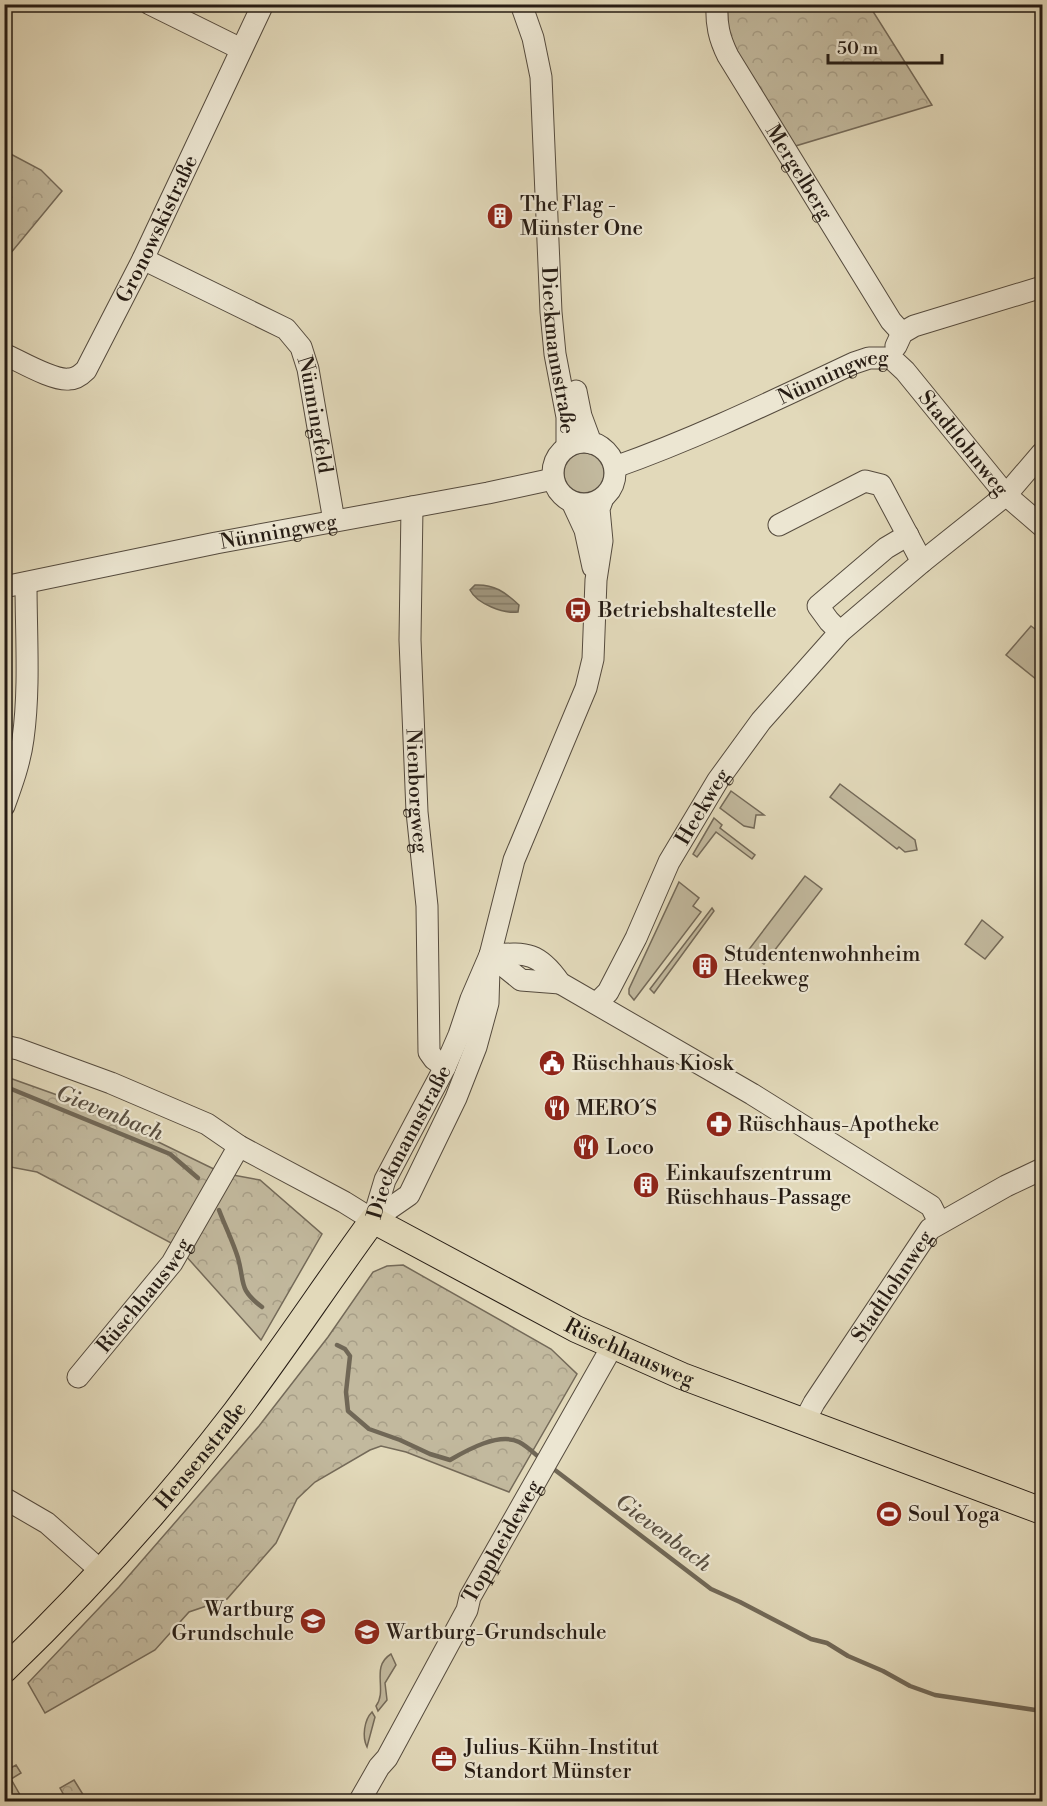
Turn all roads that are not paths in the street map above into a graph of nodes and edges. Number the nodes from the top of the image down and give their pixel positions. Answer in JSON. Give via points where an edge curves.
{"nodes":[{"id":1,"x":150,"y":4,"type":"edge"},
{"id":2,"x":263,"y":4,"type":"edge"},
{"id":3,"x":521,"y":4,"type":"edge"},
{"id":4,"x":536,"y":4,"type":"edge"},
{"id":5,"x":717,"y":4,"type":"edge"},
{"id":6,"x":242,"y":49,"type":"junction"},
{"id":7,"x":143,"y":259,"type":"junction"},
{"id":8,"x":1042,"y":287,"type":"edge"},
{"id":9,"x":902,"y":333,"type":"junction"},
{"id":10,"x":4,"y":354,"type":"edge"},
{"id":11,"x":891,"y":358,"type":"junction"},
{"id":12,"x":591,"y":443,"type":"junction"},
{"id":13,"x":567,"y":447,"type":"junction"},
{"id":14,"x":1042,"y":453,"type":"edge"},
{"id":15,"x":615,"y":467,"type":"junction"},
{"id":16,"x":554,"y":479,"type":"junction"},
{"id":17,"x":1006,"y":495,"type":"junction"},
{"id":18,"x":603,"y":498,"type":"junction"},
{"id":19,"x":572,"y":502,"type":"junction"},
{"id":20,"x":412,"y":507,"type":"junction"},
{"id":21,"x":334,"y":521,"type":"junction"},
{"id":22,"x":779,"y":525,"type":"dead end"},
{"id":23,"x":1042,"y":526,"type":"edge"},
{"id":24,"x":908,"y":535,"type":"junction"},
{"id":25,"x":922,"y":562,"type":"junction"},
{"id":26,"x":596,"y":580,"type":"junction"},
{"id":27,"x":26,"y":583,"type":"junction"},
{"id":28,"x":4,"y":586,"type":"edge"},
{"id":29,"x":840,"y":632,"type":"junction"},
{"id":30,"x":4,"y":806,"type":"edge"},
{"id":31,"x":490,"y":955,"type":"junction"},
{"id":32,"x":597,"y":1003,"type":"junction"},
{"id":33,"x":4,"y":1046,"type":"edge"},
{"id":34,"x":445,"y":1068,"type":"junction"},
{"id":35,"x":239,"y":1146,"type":"junction"},
{"id":36,"x":1042,"y":1169,"type":"edge"},
{"id":37,"x":373,"y":1220,"type":"junction"},
{"id":38,"x":939,"y":1222,"type":"junction"},
{"id":39,"x":612,"y":1345,"type":"junction"},
{"id":40,"x":78,"y":1377,"type":"dead end"},
{"id":41,"x":804,"y":1422,"type":"junction"},
{"id":42,"x":4,"y":1498,"type":"edge"},
{"id":43,"x":1042,"y":1511,"type":"edge"},
{"id":44,"x":101,"y":1571,"type":"junction"},
{"id":45,"x":4,"y":1670,"type":"edge"},
{"id":46,"x":359,"y":1802,"type":"edge"}],
"edges":[{"from":1,"to":6,"type":"street"},
{"from":2,"to":6,"type":"street","name":"Gronowskistraße"},
{"from":3,"to":13,"type":"street","name":"Dieckmannstraße","via":[[541,76],[551,312],[567,417]]},
{"from":4,"to":12,"type":"street","name":"Dieckmannstraße","via":[[548,38],[556,87],[567,339],[581,416]]},
{"from":5,"to":9,"type":"street","name":"Mergelberg","via":[[717,29],[728,56]]},
{"from":6,"to":7,"type":"street","name":"Gronowskistraße"},
{"from":7,"to":10,"type":"street","name":"Gronowskistraße","via":[[93,359],[77,378],[56,377]]},
{"from":7,"to":21,"type":"street","name":"Nünningfeld","via":[[286,329],[301,347]]},
{"from":8,"to":9,"type":"street","name":"Nünningweg","via":[[924,322]]},
{"from":9,"to":11,"type":"street","name":"Nünningweg"},
{"from":11,"to":15,"type":"street","name":"Nünningweg","via":[[868,358],[854,363],[725,424]]},
{"from":11,"to":17,"type":"street","name":"Stadtlohnweg"},
{"from":12,"to":13,"type":"street","name":"Dieckmannstraße"},
{"from":12,"to":15,"type":"street","name":"Dieckmannstraße","via":[[606,451]]},
{"from":13,"to":16,"type":"street","name":"Dieckmannstraße","via":[[556,461]]},
{"from":14,"to":17,"type":"street","name":"Heekweg"},
{"from":15,"to":18,"type":"street","name":"Dieckmannstraße","via":[[613,484]]},
{"from":16,"to":19,"type":"street","name":"Dieckmannstraße","via":[[557,489]]},
{"from":16,"to":20,"type":"street","name":"Nünningweg"},
{"from":17,"to":23,"type":"street","name":"Stadtlohnweg"},
{"from":17,"to":25,"type":"street","name":"Heekweg"},
{"from":18,"to":19,"type":"street","via":[[588,504]]},
{"from":18,"to":26,"type":"street","name":"Dieckmannstraße","via":[[599,509],[602,541]]},
{"from":19,"to":26,"type":"street","name":"Dieckmannstraße","via":[[585,531]]},
{"from":20,"to":21,"type":"street","name":"Nünningweg"},
{"from":20,"to":34,"type":"street","name":"Nienborgweg","via":[[410,640],[417,812],[427,906],[429,1052]]},
{"from":21,"to":27,"type":"street","name":"Nünningweg"},
{"from":22,"to":24,"type":"street","via":[[865,481],[881,485]]},
{"from":24,"to":25,"type":"street"},
{"from":24,"to":29,"type":"street","via":[[886,548],[818,606]]},
{"from":25,"to":29,"type":"street","name":"Heekweg"},
{"from":26,"to":31,"type":"street","name":"Dieckmannstraße","via":[[593,658],[586,688],[514,860]]},
{"from":27,"to":28,"type":"street","name":"Nünningweg"},
{"from":27,"to":30,"type":"street","via":[[23,739]]},
{"from":29,"to":32,"type":"street","name":"Heekweg","via":[[773,706],[718,780],[669,862],[608,992]]},
{"from":31,"to":32,"type":"street","via":[[525,953],[549,967],[560,983]]},
{"from":31,"to":34,"type":"street","name":"Dieckmannstraße"},
{"from":31,"to":37,"type":"street","name":"Dieckmannstraße","via":[[488,1003],[456,1098],[409,1195]]},
{"from":32,"to":38,"type":"street","via":[[931,1206]]},
{"from":33,"to":35,"type":"street","name":"Rüschhausweg","via":[[111,1083],[207,1124]]},
{"from":34,"to":37,"type":"street","name":"Dieckmannstraße","via":[[385,1180]]},
{"from":35,"to":37,"type":"street","name":"Rüschhausweg"},
{"from":35,"to":40,"type":"street","name":"Rüschhausweg","via":[[172,1263]]},
{"from":36,"to":38,"type":"street","name":"Stadtlohnweg"},
{"from":37,"to":39,"type":"main road","name":"Rüschhausweg","via":[[540,1311]]},
{"from":37,"to":44,"type":"main road","name":"Hensenstraße","via":[[235,1413]]},
{"from":38,"to":41,"type":"street","name":"Stadtlohnweg","via":[[930,1229]]},
{"from":39,"to":41,"type":"main road","name":"Rüschhausweg"},
{"from":39,"to":46,"type":"street","name":"Toppheideweg","via":[[470,1597],[467,1610],[387,1758]]},
{"from":41,"to":43,"type":"main road","name":"Rüschhausweg"},
{"from":42,"to":44,"type":"street","via":[[47,1523]]},
{"from":44,"to":45,"type":"main road","name":"Hensenstraße"}]}
